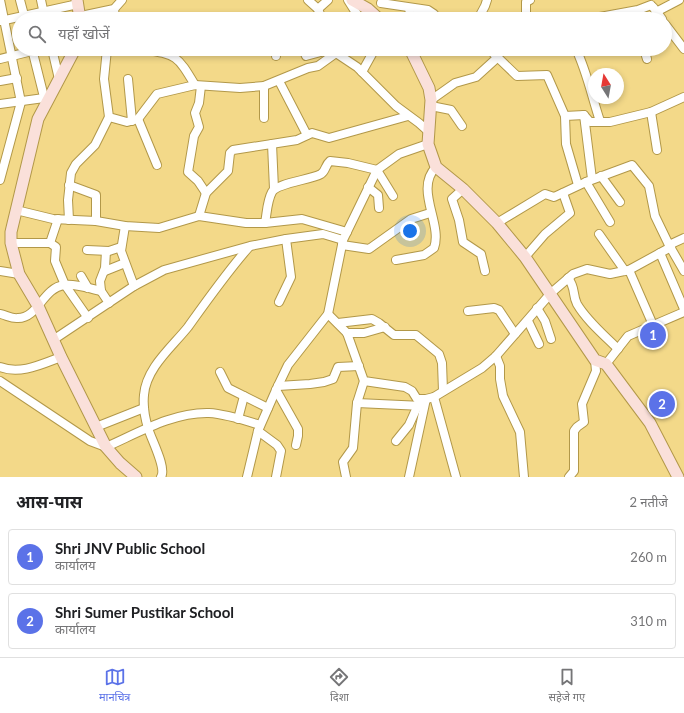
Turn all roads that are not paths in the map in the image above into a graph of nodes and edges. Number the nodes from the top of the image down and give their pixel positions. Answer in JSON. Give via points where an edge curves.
{"nodes":[{"id":1,"x":0,"y":0,"type":"edge"},
{"id":2,"x":20,"y":0,"type":"edge"},
{"id":3,"x":41,"y":0,"type":"edge"},
{"id":4,"x":122,"y":0,"type":"edge"},
{"id":5,"x":308,"y":0,"type":"edge"},
{"id":6,"x":328,"y":0,"type":"edge"},
{"id":7,"x":348,"y":0,"type":"edge"},
{"id":8,"x":352,"y":0,"type":"edge"},
{"id":9,"x":487,"y":0,"type":"edge"},
{"id":10,"x":530,"y":0,"type":"edge"},
{"id":11,"x":679,"y":0,"type":"edge"},
{"id":12,"x":77,"y":2,"type":"edge"},
{"id":13,"x":381,"y":3,"type":"dead end"},
{"id":14,"x":652,"y":5,"type":"edge"},
{"id":15,"x":409,"y":8,"type":"junction"},
{"id":16,"x":114,"y":9,"type":"joint"},
{"id":17,"x":318,"y":9,"type":"junction"},
{"id":18,"x":23,"y":12,"type":"edge"},
{"id":19,"x":43,"y":12,"type":"edge"},
{"id":20,"x":52,"y":12,"type":"edge"},
{"id":21,"x":80,"y":12,"type":"edge"},
{"id":22,"x":103,"y":12,"type":"edge"},
{"id":23,"x":319,"y":12,"type":"edge"},
{"id":24,"x":356,"y":12,"type":"edge"},
{"id":25,"x":371,"y":12,"type":"edge"},
{"id":26,"x":410,"y":12,"type":"edge"},
{"id":27,"x":431,"y":12,"type":"edge"},
{"id":28,"x":482,"y":12,"type":"edge"},
{"id":29,"x":526,"y":12,"type":"edge"},
{"id":30,"x":638,"y":12,"type":"edge"},
{"id":31,"x":3,"y":20,"type":"edge"},
{"id":32,"x":672,"y":33,"type":"edge"},
{"id":33,"x":684,"y":49,"type":"edge"},
{"id":34,"x":12,"y":52,"type":"edge"},
{"id":35,"x":13,"y":56,"type":"joint"},
{"id":36,"x":36,"y":56,"type":"edge"},
{"id":37,"x":54,"y":56,"type":"edge"},
{"id":38,"x":71,"y":56,"type":"edge"},
{"id":39,"x":106,"y":56,"type":"edge"},
{"id":40,"x":173,"y":56,"type":"edge"},
{"id":41,"x":328,"y":56,"type":"edge"},
{"id":42,"x":342,"y":56,"type":"edge"},
{"id":43,"x":371,"y":56,"type":"edge"},
{"id":44,"x":413,"y":56,"type":"edge"},
{"id":45,"x":579,"y":56,"type":"edge"},
{"id":46,"x":646,"y":56,"type":"edge"},
{"id":47,"x":498,"y":57,"type":"joint"},
{"id":48,"x":0,"y":59,"type":"edge"},
{"id":49,"x":647,"y":59,"type":"dead end"},
{"id":50,"x":362,"y":72,"type":"junction"},
{"id":51,"x":17,"y":78,"type":"junction"},
{"id":52,"x":59,"y":79,"type":"junction"},
{"id":53,"x":128,"y":79,"type":"dead end"},
{"id":54,"x":0,"y":81,"type":"edge"},
{"id":55,"x":279,"y":81,"type":"junction"},
{"id":56,"x":198,"y":86,"type":"junction"},
{"id":57,"x":264,"y":86,"type":"junction"},
{"id":58,"x":684,"y":98,"type":"edge"},
{"id":59,"x":45,"y":101,"type":"junction"},
{"id":60,"x":21,"y":102,"type":"junction"},
{"id":61,"x":431,"y":103,"type":"junction"},
{"id":62,"x":0,"y":104,"type":"edge"},
{"id":63,"x":651,"y":112,"type":"junction"},
{"id":64,"x":584,"y":115,"type":"junction"},
{"id":65,"x":408,"y":116,"type":"junction"},
{"id":66,"x":565,"y":116,"type":"junction"},
{"id":67,"x":109,"y":117,"type":"junction"},
{"id":68,"x":264,"y":118,"type":"dead end"},
{"id":69,"x":135,"y":120,"type":"junction"},
{"id":70,"x":600,"y":121,"type":"junction"},
{"id":71,"x":462,"y":126,"type":"dead end"},
{"id":72,"x":307,"y":135,"type":"junction"},
{"id":73,"x":429,"y":138,"type":"junction"},
{"id":74,"x":272,"y":144,"type":"junction"},
{"id":75,"x":657,"y":150,"type":"dead end"},
{"id":76,"x":157,"y":164,"type":"dead end"},
{"id":77,"x":436,"y":167,"type":"junction"},
{"id":78,"x":376,"y":170,"type":"junction"},
{"id":79,"x":601,"y":176,"type":"junction"},
{"id":80,"x":0,"y":180,"type":"edge"},
{"id":81,"x":585,"y":182,"type":"junction"},
{"id":82,"x":69,"y":185,"type":"junction"},
{"id":83,"x":368,"y":187,"type":"junction"},
{"id":84,"x":274,"y":189,"type":"junction"},
{"id":85,"x":463,"y":189,"type":"junction"},
{"id":86,"x":206,"y":193,"type":"junction"},
{"id":87,"x":563,"y":193,"type":"junction"},
{"id":88,"x":393,"y":196,"type":"dead end"},
{"id":89,"x":620,"y":202,"type":"dead end"},
{"id":90,"x":379,"y":208,"type":"dead end"},
{"id":91,"x":16,"y":210,"type":"junction"},
{"id":92,"x":430,"y":213,"type":"junction"},
{"id":93,"x":199,"y":216,"type":"junction"},
{"id":94,"x":58,"y":219,"type":"junction"},
{"id":95,"x":69,"y":220,"type":"junction"},
{"id":96,"x":96,"y":221,"type":"junction"},
{"id":97,"x":610,"y":222,"type":"dead end"},
{"id":98,"x":265,"y":223,"type":"junction"},
{"id":99,"x":497,"y":223,"type":"junction"},
{"id":100,"x":125,"y":226,"type":"junction"},
{"id":101,"x":347,"y":232,"type":"junction"},
{"id":102,"x":599,"y":234,"type":"dead end"},
{"id":103,"x":684,"y":238,"type":"edge"},
{"id":104,"x":286,"y":239,"type":"junction"},
{"id":105,"x":11,"y":243,"type":"junction"},
{"id":106,"x":50,"y":243,"type":"junction"},
{"id":107,"x":343,"y":243,"type":"junction"},
{"id":108,"x":250,"y":246,"type":"junction"},
{"id":109,"x":670,"y":246,"type":"junction"},
{"id":110,"x":121,"y":247,"type":"junction"},
{"id":111,"x":87,"y":250,"type":"dead end"},
{"id":112,"x":106,"y":251,"type":"junction"},
{"id":113,"x":660,"y":253,"type":"junction"},
{"id":114,"x":525,"y":257,"type":"junction"},
{"id":115,"x":396,"y":260,"type":"dead end"},
{"id":116,"x":125,"y":263,"type":"junction"},
{"id":117,"x":627,"y":270,"type":"junction"},
{"id":118,"x":105,"y":271,"type":"junction"},
{"id":119,"x":486,"y":271,"type":"dead end"},
{"id":120,"x":684,"y":271,"type":"edge"},
{"id":121,"x":0,"y":272,"type":"edge"},
{"id":122,"x":19,"y":274,"type":"junction"},
{"id":123,"x":81,"y":276,"type":"dead end"},
{"id":124,"x":568,"y":278,"type":"junction"},
{"id":125,"x":65,"y":285,"type":"junction"},
{"id":126,"x":134,"y":286,"type":"junction"},
{"id":127,"x":88,"y":288,"type":"junction"},
{"id":128,"x":101,"y":291,"type":"junction"},
{"id":129,"x":551,"y":293,"type":"junction"},
{"id":130,"x":279,"y":302,"type":"dead end"},
{"id":131,"x":109,"y":303,"type":"junction"},
{"id":132,"x":38,"y":306,"type":"junction"},
{"id":133,"x":537,"y":308,"type":"junction"},
{"id":134,"x":468,"y":312,"type":"dead end"},
{"id":135,"x":683,"y":313,"type":"edge"},
{"id":136,"x":0,"y":314,"type":"edge"},
{"id":137,"x":328,"y":314,"type":"junction"},
{"id":138,"x":88,"y":318,"type":"junction"},
{"id":139,"x":528,"y":321,"type":"junction"},
{"id":140,"x":338,"y":323,"type":"junction"},
{"id":141,"x":653,"y":325,"type":"junction"},
{"id":142,"x":385,"y":327,"type":"junction"},
{"id":143,"x":347,"y":333,"type":"junction"},
{"id":144,"x":515,"y":334,"type":"junction"},
{"id":145,"x":551,"y":339,"type":"dead end"},
{"id":146,"x":53,"y":340,"type":"junction"},
{"id":147,"x":539,"y":344,"type":"dead end"},
{"id":148,"x":618,"y":349,"type":"junction"},
{"id":149,"x":496,"y":356,"type":"junction"},
{"id":150,"x":60,"y":357,"type":"junction"},
{"id":151,"x":595,"y":360,"type":"junction"},
{"id":152,"x":606,"y":364,"type":"junction"},
{"id":153,"x":359,"y":366,"type":"junction"},
{"id":154,"x":0,"y":367,"type":"edge"},
{"id":155,"x":220,"y":372,"type":"dead end"},
{"id":156,"x":0,"y":381,"type":"edge"},
{"id":157,"x":364,"y":381,"type":"junction"},
{"id":158,"x":277,"y":388,"type":"junction"},
{"id":159,"x":443,"y":392,"type":"junction"},
{"id":160,"x":244,"y":396,"type":"junction"},
{"id":161,"x":434,"y":397,"type":"junction"},
{"id":162,"x":357,"y":403,"type":"junction"},
{"id":163,"x":422,"y":404,"type":"junction"},
{"id":164,"x":144,"y":408,"type":"junction"},
{"id":165,"x":268,"y":408,"type":"junction"},
{"id":166,"x":238,"y":419,"type":"junction"},
{"id":167,"x":96,"y":427,"type":"junction"},
{"id":168,"x":147,"y":427,"type":"junction"},
{"id":169,"x":259,"y":428,"type":"junction"},
{"id":170,"x":396,"y":441,"type":"dead end"},
{"id":171,"x":296,"y":445,"type":"dead end"},
{"id":172,"x":106,"y":447,"type":"junction"},
{"id":173,"x":136,"y":477,"type":"edge"},
{"id":174,"x":161,"y":477,"type":"edge"},
{"id":175,"x":246,"y":477,"type":"edge"},
{"id":176,"x":276,"y":477,"type":"edge"},
{"id":177,"x":346,"y":477,"type":"edge"},
{"id":178,"x":409,"y":477,"type":"edge"},
{"id":179,"x":456,"y":477,"type":"edge"},
{"id":180,"x":524,"y":477,"type":"edge"},
{"id":181,"x":569,"y":477,"type":"edge"},
{"id":182,"x":678,"y":477,"type":"edge"}],
"edges":[{"from":1,"to":31,"type":"street"},
{"from":2,"to":18,"type":"street"},
{"from":3,"to":19,"type":"street"},
{"from":4,"to":16,"type":"street"},
{"from":5,"to":17,"type":"street"},
{"from":6,"to":17,"type":"street"},
{"from":7,"to":24,"type":"street"},
{"from":8,"to":25,"type":"street"},
{"from":9,"to":28,"type":"street"},
{"from":10,"to":29,"type":"street","via":[[526,2]]},
{"from":11,"to":14,"type":"street"},
{"from":12,"to":20,"type":"street"},
{"from":12,"to":21,"type":"street"},
{"from":13,"to":15,"type":"street"},
{"from":14,"to":30,"type":"street"},
{"from":15,"to":26,"type":"street"},
{"from":15,"to":27,"type":"street"},
{"from":16,"to":22,"type":"street"},
{"from":17,"to":23,"type":"street"},
{"from":31,"to":34,"type":"street"},
{"from":32,"to":33,"type":"street"},
{"from":35,"to":48,"type":"street"},
{"from":35,"to":51,"type":"street"},
{"from":36,"to":59,"type":"street"},
{"from":37,"to":52,"type":"street"},
{"from":38,"to":52,"type":"street"},
{"from":39,"to":67,"type":"street","via":[[104,78]]},
{"from":40,"to":56,"type":"street","via":[[182,63]]},
{"from":41,"to":55,"type":"street","via":[[318,66]]},
{"from":42,"to":50,"type":"street"},
{"from":43,"to":50,"type":"street"},
{"from":44,"to":61,"type":"street","via":[[429,88]]},
{"from":45,"to":70,"type":"street","via":[[586,70],[590,93]]},
{"from":46,"to":49,"type":"street"},
{"from":47,"to":61,"type":"street","via":[[476,77],[455,83]]},
{"from":47,"to":66,"type":"street","via":[[517,76],[547,75]]},
{"from":50,"to":65,"type":"street"},
{"from":51,"to":54,"type":"street"},
{"from":51,"to":60,"type":"street"},
{"from":52,"to":59,"type":"street"},
{"from":53,"to":69,"type":"street"},
{"from":55,"to":57,"type":"street"},
{"from":55,"to":72,"type":"street"},
{"from":56,"to":57,"type":"street"},
{"from":56,"to":69,"type":"street","via":[[157,94]]},
{"from":56,"to":86,"type":"street","via":[[199,103],[195,114],[199,127],[194,136],[188,171]]},
{"from":57,"to":68,"type":"street"},
{"from":58,"to":63,"type":"street"},
{"from":59,"to":60,"type":"street"},
{"from":59,"to":91,"type":"street","via":[[38,119]]},
{"from":60,"to":62,"type":"street"},
{"from":60,"to":80,"type":"street"},
{"from":61,"to":71,"type":"street","via":[[451,110]]},
{"from":61,"to":73,"type":"street"},
{"from":63,"to":70,"type":"street","via":[[610,122]]},
{"from":63,"to":75,"type":"street"},
{"from":64,"to":66,"type":"street"},
{"from":64,"to":70,"type":"street","via":[[590,122]]},
{"from":64,"to":81,"type":"street"},
{"from":65,"to":72,"type":"street","via":[[329,138],[312,133]]},
{"from":65,"to":73,"type":"street","via":[[419,123]]},
{"from":66,"to":81,"type":"street","via":[[566,144]]},
{"from":67,"to":69,"type":"street","via":[[127,122]]},
{"from":67,"to":82,"type":"street","via":[[95,145],[73,168]]},
{"from":69,"to":76,"type":"street"},
{"from":72,"to":74,"type":"street","via":[[297,140]]},
{"from":73,"to":77,"type":"street"},
{"from":73,"to":78,"type":"street"},
{"from":74,"to":84,"type":"street"},
{"from":74,"to":86,"type":"street","via":[[233,150],[230,153],[228,171]]},
{"from":77,"to":85,"type":"street"},
{"from":77,"to":92,"type":"street","via":[[428,181]]},
{"from":78,"to":83,"type":"street"},
{"from":78,"to":84,"type":"street","via":[[330,161],[322,174],[283,184]]},
{"from":78,"to":88,"type":"street"},
{"from":79,"to":81,"type":"street"},
{"from":79,"to":89,"type":"street"},
{"from":79,"to":109,"type":"street","via":[[632,165],[649,186],[655,216]]},
{"from":81,"to":87,"type":"street"},
{"from":81,"to":97,"type":"street"},
{"from":82,"to":95,"type":"street"},
{"from":82,"to":96,"type":"street","via":[[96,195]]},
{"from":83,"to":90,"type":"street","via":[[378,196]]},
{"from":83,"to":101,"type":"street"},
{"from":84,"to":98,"type":"street","via":[[269,200]]},
{"from":85,"to":99,"type":"street"},
{"from":85,"to":119,"type":"street","via":[[452,199],[462,241],[481,254]]},
{"from":86,"to":93,"type":"street"},
{"from":87,"to":99,"type":"street","via":[[552,198],[547,193]]},
{"from":87,"to":114,"type":"street","via":[[570,213],[545,234]]},
{"from":91,"to":94,"type":"street"},
{"from":91,"to":105,"type":"street"},
{"from":92,"to":107,"type":"street","via":[[411,219],[368,249]]},
{"from":92,"to":115,"type":"street","via":[[436,232],[434,248],[424,255]]},
{"from":93,"to":98,"type":"street"},
{"from":93,"to":100,"type":"street","via":[[159,228]]},
{"from":94,"to":95,"type":"street"},
{"from":94,"to":106,"type":"street"},
{"from":95,"to":96,"type":"street"},
{"from":96,"to":100,"type":"street"},
{"from":98,"to":101,"type":"street","via":[[302,219]]},
{"from":99,"to":114,"type":"street"},
{"from":100,"to":110,"type":"street"},
{"from":101,"to":107,"type":"street"},
{"from":102,"to":117,"type":"street"},
{"from":103,"to":109,"type":"street"},
{"from":104,"to":107,"type":"street","via":[[323,234]]},
{"from":104,"to":108,"type":"street"},
{"from":104,"to":130,"type":"street","via":[[292,277]]},
{"from":105,"to":106,"type":"street"},
{"from":105,"to":122,"type":"street"},
{"from":106,"to":125,"type":"street","via":[[56,247],[55,261]]},
{"from":107,"to":137,"type":"street"},
{"from":108,"to":126,"type":"street","via":[[164,270]]},
{"from":108,"to":164,"type":"street","via":[[150,373],[144,394]]},
{"from":109,"to":113,"type":"street"},
{"from":109,"to":120,"type":"street"},
{"from":110,"to":112,"type":"street"},
{"from":110,"to":116,"type":"street"},
{"from":111,"to":112,"type":"street"},
{"from":112,"to":118,"type":"street"},
{"from":113,"to":117,"type":"street"},
{"from":113,"to":135,"type":"street"},
{"from":114,"to":129,"type":"street"},
{"from":116,"to":118,"type":"street"},
{"from":116,"to":126,"type":"street"},
{"from":117,"to":124,"type":"street","via":[[610,274],[587,268]]},
{"from":117,"to":141,"type":"street"},
{"from":118,"to":128,"type":"street","via":[[100,278]]},
{"from":121,"to":122,"type":"street"},
{"from":122,"to":132,"type":"street"},
{"from":123,"to":127,"type":"street"},
{"from":124,"to":129,"type":"street"},
{"from":124,"to":148,"type":"street","via":[[574,285],[575,299],[580,308]]},
{"from":125,"to":127,"type":"street"},
{"from":125,"to":132,"type":"street","via":[[48,292]]},
{"from":125,"to":138,"type":"street"},
{"from":126,"to":131,"type":"street"},
{"from":127,"to":128,"type":"street"},
{"from":128,"to":131,"type":"street"},
{"from":129,"to":133,"type":"street"},
{"from":129,"to":151,"type":"street"},
{"from":131,"to":138,"type":"street"},
{"from":132,"to":136,"type":"street","via":[[17,319]]},
{"from":132,"to":146,"type":"street"},
{"from":133,"to":139,"type":"street"},
{"from":133,"to":145,"type":"street"},
{"from":134,"to":144,"type":"street","via":[[494,308],[499,310]]},
{"from":135,"to":141,"type":"street"},
{"from":137,"to":140,"type":"street"},
{"from":137,"to":158,"type":"street","via":[[288,365]]},
{"from":138,"to":146,"type":"street"},
{"from":139,"to":144,"type":"street"},
{"from":139,"to":147,"type":"street"},
{"from":140,"to":142,"type":"street","via":[[372,319]]},
{"from":140,"to":143,"type":"street"},
{"from":141,"to":148,"type":"street","via":[[628,336]]},
{"from":142,"to":143,"type":"street","via":[[364,333]]},
{"from":142,"to":159,"type":"street","via":[[394,335],[416,335],[436,350],[442,363]]},
{"from":143,"to":153,"type":"street"},
{"from":144,"to":149,"type":"street"},
{"from":146,"to":150,"type":"street"},
{"from":148,"to":152,"type":"street"},
{"from":149,"to":159,"type":"street","via":[[482,368]]},
{"from":149,"to":180,"type":"street","via":[[500,366],[503,396],[520,432]]},
{"from":150,"to":154,"type":"street","via":[[37,366],[16,370]]},
{"from":150,"to":167,"type":"street"},
{"from":151,"to":152,"type":"street"},
{"from":151,"to":181,"type":"street","via":[[596,371],[582,404],[584,422],[574,431],[574,471]]},
{"from":152,"to":182,"type":"street","via":[[650,423]]},
{"from":153,"to":157,"type":"street"},
{"from":153,"to":158,"type":"street","via":[[338,367],[333,379],[324,382]]},
{"from":155,"to":160,"type":"street","via":[[225,385]]},
{"from":156,"to":172,"type":"street","via":[[90,441]]},
{"from":157,"to":162,"type":"street"},
{"from":157,"to":163,"type":"street","via":[[405,387],[412,391]]},
{"from":158,"to":165,"type":"street"},
{"from":158,"to":171,"type":"street","via":[[298,429]]},
{"from":159,"to":161,"type":"street"},
{"from":160,"to":165,"type":"street"},
{"from":160,"to":166,"type":"street"},
{"from":161,"to":163,"type":"street"},
{"from":161,"to":179,"type":"street"},
{"from":162,"to":163,"type":"street"},
{"from":162,"to":177,"type":"street","via":[[353,448],[343,462]]},
{"from":163,"to":170,"type":"street"},
{"from":163,"to":178,"type":"street"},
{"from":164,"to":167,"type":"street"},
{"from":164,"to":168,"type":"street"},
{"from":165,"to":169,"type":"street"},
{"from":166,"to":168,"type":"street","via":[[209,413],[194,414]]},
{"from":166,"to":169,"type":"street"},
{"from":167,"to":172,"type":"street"},
{"from":168,"to":172,"type":"street"},
{"from":168,"to":174,"type":"street","via":[[163,467]]},
{"from":169,"to":175,"type":"street"},
{"from":169,"to":176,"type":"street","via":[[281,451]]},
{"from":172,"to":173,"type":"street"}]}
